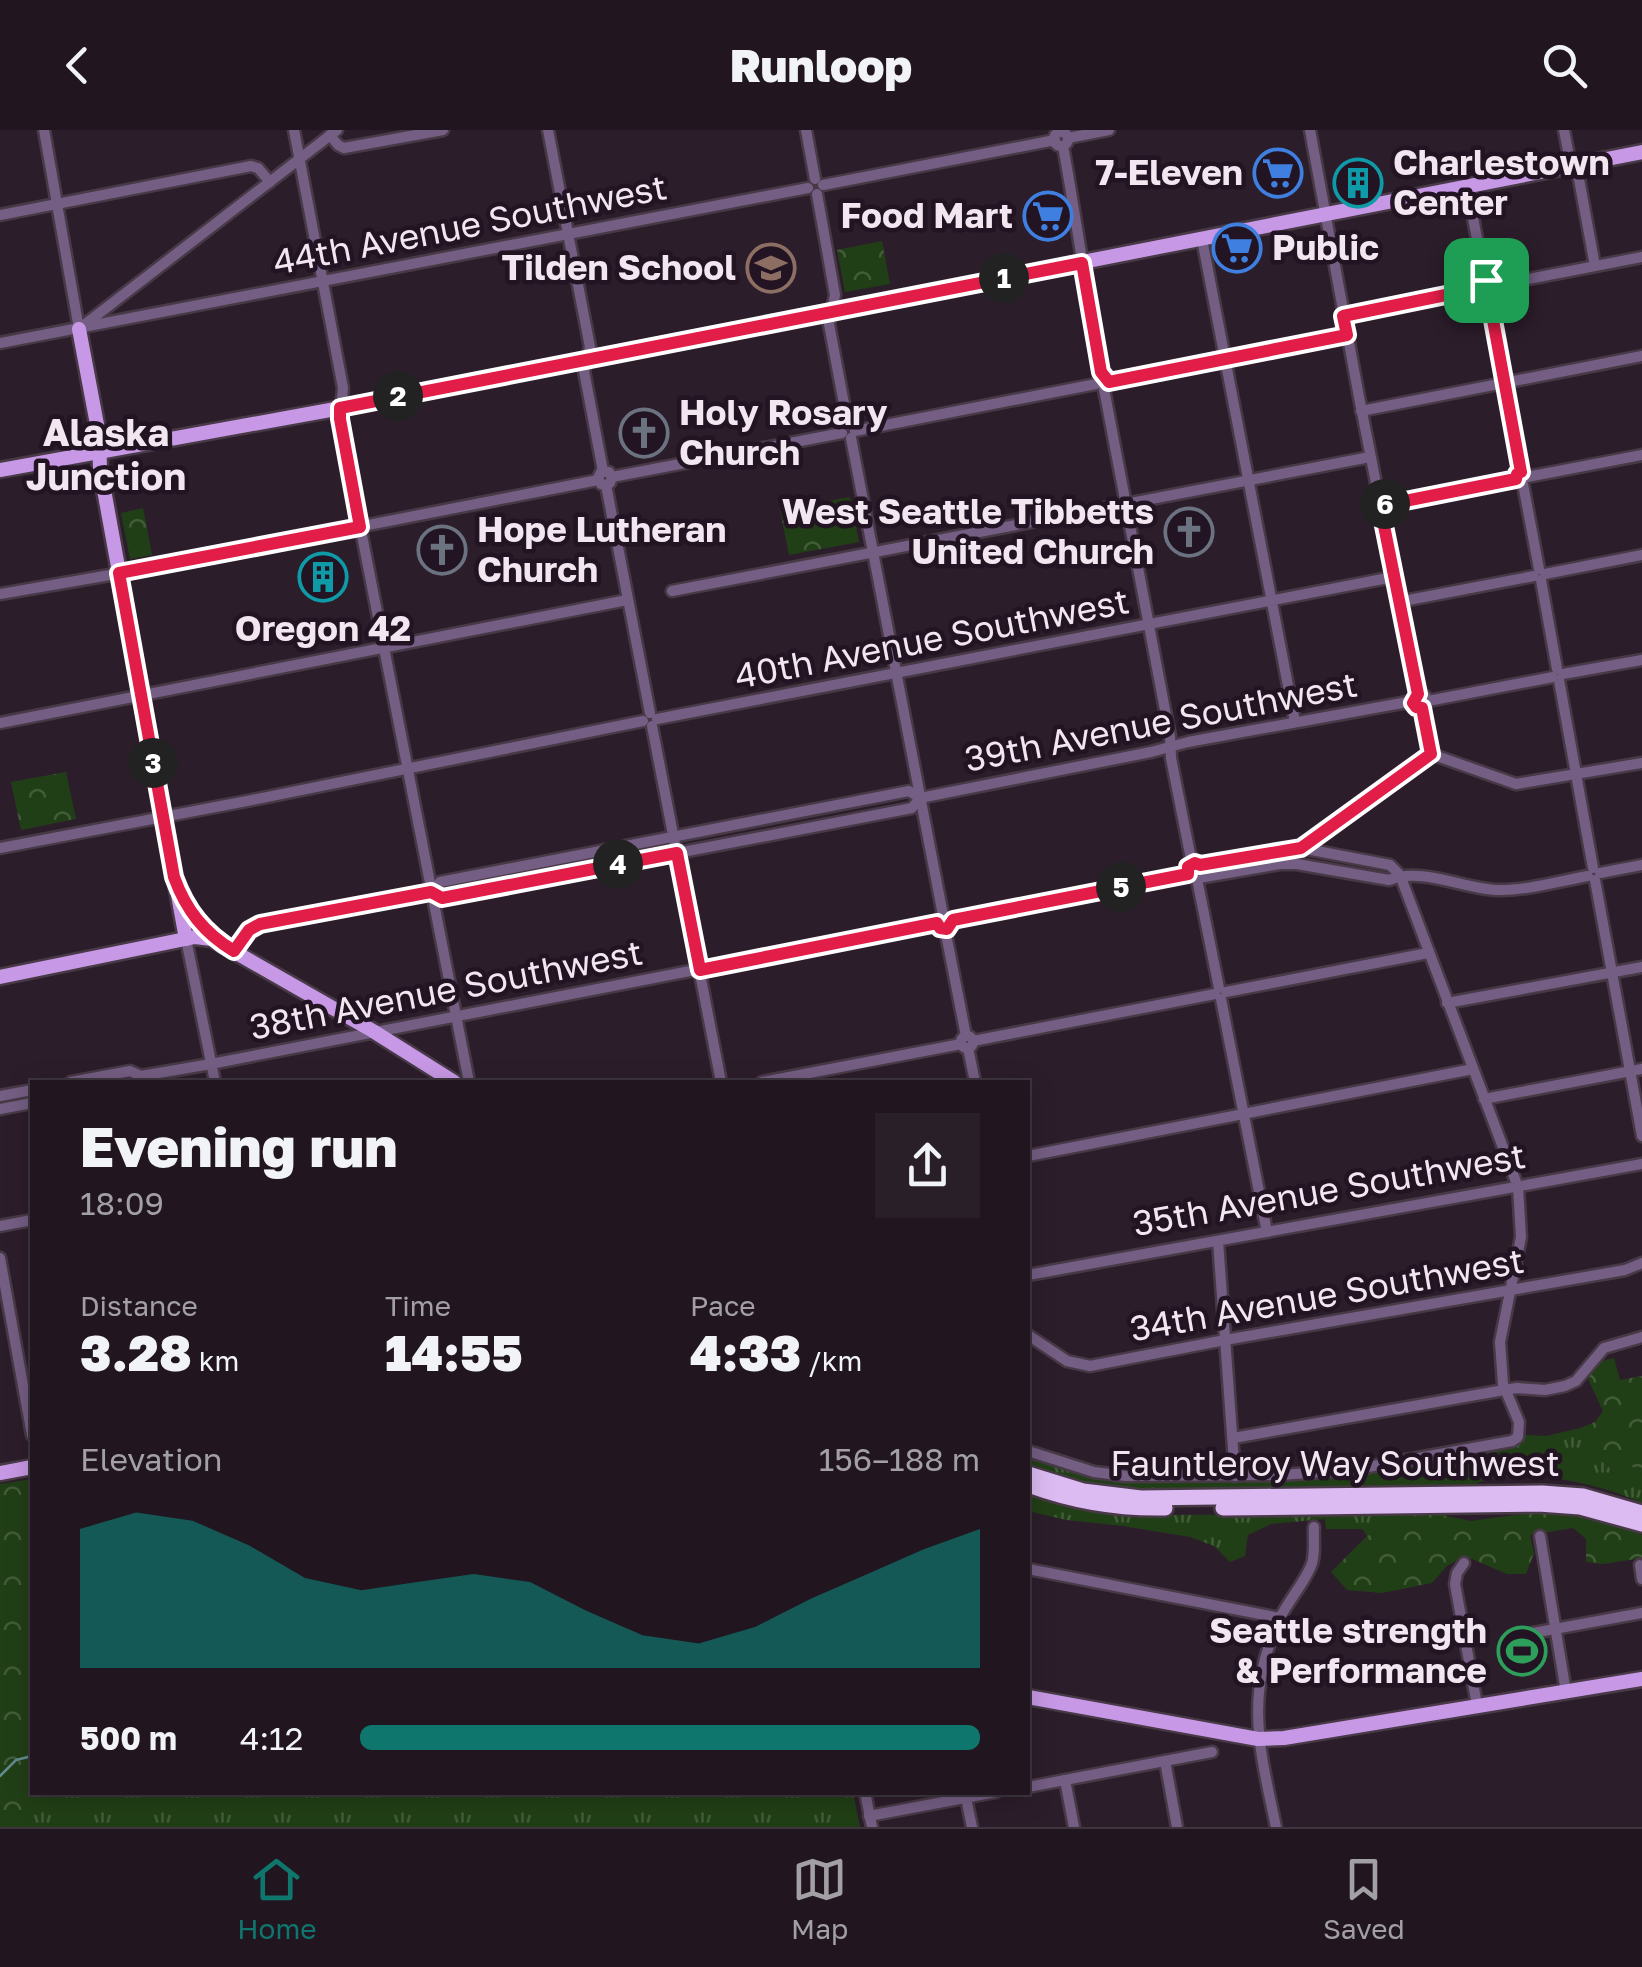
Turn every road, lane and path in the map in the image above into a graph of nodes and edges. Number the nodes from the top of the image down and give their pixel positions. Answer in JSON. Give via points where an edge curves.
{"nodes":[{"id":1,"x":44,"y":130,"type":"edge"},
{"id":2,"x":294,"y":130,"type":"edge"},
{"id":3,"x":443,"y":130,"type":"edge"},
{"id":4,"x":548,"y":130,"type":"edge"},
{"id":5,"x":806,"y":130,"type":"edge"},
{"id":6,"x":1110,"y":130,"type":"edge"},
{"id":7,"x":1310,"y":130,"type":"edge"},
{"id":8,"x":1564,"y":130,"type":"edge"},
{"id":9,"x":333,"y":132,"type":"edge"},
{"id":10,"x":1062,"y":137,"type":"edge"},
{"id":11,"x":1642,"y":152,"type":"edge"},
{"id":12,"x":300,"y":159,"type":"junction"},
{"id":13,"x":1573,"y":166,"type":"junction"},
{"id":14,"x":270,"y":182,"type":"junction"},
{"id":15,"x":1468,"y":186,"type":"junction"},
{"id":16,"x":816,"y":187,"type":"junction"},
{"id":17,"x":57,"y":205,"type":"junction"},
{"id":18,"x":1324,"y":214,"type":"junction"},
{"id":19,"x":0,"y":215,"type":"edge"},
{"id":20,"x":568,"y":234,"type":"junction"},
{"id":21,"x":1202,"y":239,"type":"junction"},
{"id":22,"x":1642,"y":257,"type":"edge"},
{"id":23,"x":1082,"y":263,"type":"junction"},
{"id":24,"x":1595,"y":266,"type":"junction"},
{"id":25,"x":323,"y":281,"type":"junction"},
{"id":26,"x":1486,"y":287,"type":"junction"},
{"id":27,"x":115,"y":301,"type":"junction"},
{"id":28,"x":832,"y":310,"type":"junction"},
{"id":29,"x":144,"y":316,"type":"junction"},
{"id":30,"x":1343,"y":316,"type":"junction"},
{"id":31,"x":79,"y":329,"type":"junction"},
{"id":32,"x":1347,"y":335,"type":"junction"},
{"id":33,"x":0,"y":343,"type":"edge"},
{"id":34,"x":1642,"y":356,"type":"edge"},
{"id":35,"x":588,"y":358,"type":"junction"},
{"id":36,"x":1225,"y":359,"type":"junction"},
{"id":37,"x":1103,"y":382,"type":"junction"},
{"id":38,"x":1504,"y":383,"type":"junction"},
{"id":39,"x":340,"y":408,"type":"junction"},
{"id":40,"x":1361,"y":411,"type":"junction"},
{"id":41,"x":849,"y":432,"type":"junction"},
{"id":42,"x":100,"y":453,"type":"junction"},
{"id":43,"x":1642,"y":455,"type":"edge"},
{"id":44,"x":1370,"y":456,"type":"junction"},
{"id":45,"x":0,"y":470,"type":"edge"},
{"id":46,"x":605,"y":478,"type":"junction"},
{"id":47,"x":1522,"y":478,"type":"junction"},
{"id":48,"x":1248,"y":480,"type":"junction"},
{"id":49,"x":1126,"y":504,"type":"junction"},
{"id":50,"x":1380,"y":506,"type":"junction"},
{"id":51,"x":360,"y":527,"type":"junction"},
{"id":52,"x":873,"y":553,"type":"junction"},
{"id":53,"x":1642,"y":555,"type":"edge"},
{"id":54,"x":119,"y":573,"type":"junction"},
{"id":55,"x":1540,"y":575,"type":"junction"},
{"id":56,"x":1393,"y":577,"type":"junction"},
{"id":57,"x":672,"y":591,"type":"dead end"},
{"id":58,"x":0,"y":594,"type":"edge"},
{"id":59,"x":627,"y":600,"type":"junction"},
{"id":60,"x":1272,"y":602,"type":"junction"},
{"id":61,"x":1398,"y":602,"type":"junction"},
{"id":62,"x":1149,"y":625,"type":"junction"},
{"id":63,"x":384,"y":647,"type":"junction"},
{"id":64,"x":1642,"y":660,"type":"edge"},
{"id":65,"x":896,"y":674,"type":"junction"},
{"id":66,"x":1558,"y":675,"type":"junction"},
{"id":67,"x":141,"y":696,"type":"junction"},
{"id":68,"x":1420,"y":701,"type":"junction"},
{"id":69,"x":650,"y":720,"type":"junction"},
{"id":70,"x":1294,"y":722,"type":"junction"},
{"id":71,"x":0,"y":723,"type":"edge"},
{"id":72,"x":1171,"y":747,"type":"junction"},
{"id":73,"x":1431,"y":754,"type":"junction"},
{"id":74,"x":1642,"y":763,"type":"edge"},
{"id":75,"x":408,"y":768,"type":"junction"},
{"id":76,"x":1576,"y":775,"type":"junction"},
{"id":77,"x":920,"y":798,"type":"junction"},
{"id":78,"x":163,"y":818,"type":"junction"},
{"id":79,"x":674,"y":836,"type":"junction"},
{"id":80,"x":0,"y":848,"type":"edge"},
{"id":81,"x":1301,"y":848,"type":"junction"},
{"id":82,"x":677,"y":853,"type":"junction"},
{"id":83,"x":1642,"y":866,"type":"edge"},
{"id":84,"x":1195,"y":872,"type":"junction"},
{"id":85,"x":1594,"y":874,"type":"junction"},
{"id":86,"x":1400,"y":876,"type":"junction"},
{"id":87,"x":174,"y":877,"type":"junction"},
{"id":88,"x":431,"y":892,"type":"junction"},
{"id":89,"x":944,"y":922,"type":"junction"},
{"id":90,"x":186,"y":940,"type":"junction"},
{"id":91,"x":218,"y":942,"type":"junction"},
{"id":92,"x":234,"y":951,"type":"junction"},
{"id":93,"x":1428,"y":953,"type":"junction"},
{"id":94,"x":1642,"y":967,"type":"edge"},
{"id":95,"x":700,"y":970,"type":"junction"},
{"id":96,"x":1612,"y":973,"type":"junction"},
{"id":97,"x":0,"y":977,"type":"edge"},
{"id":98,"x":1220,"y":993,"type":"junction"},
{"id":99,"x":1447,"y":1003,"type":"junction"},
{"id":100,"x":455,"y":1016,"type":"junction"},
{"id":101,"x":374,"y":1031,"type":"junction"},
{"id":102,"x":967,"y":1042,"type":"junction"},
{"id":103,"x":211,"y":1064,"type":"junction"},
{"id":104,"x":1472,"y":1069,"type":"junction"},
{"id":105,"x":1636,"y":1070,"type":"edge"},
{"id":106,"x":137,"y":1079,"type":"edge"},
{"id":107,"x":82,"y":1080,"type":"edge"},
{"id":108,"x":214,"y":1080,"type":"edge"},
{"id":109,"x":451,"y":1080,"type":"edge"},
{"id":110,"x":469,"y":1080,"type":"edge"},
{"id":111,"x":722,"y":1080,"type":"edge"},
{"id":112,"x":772,"y":1080,"type":"edge"},
{"id":113,"x":975,"y":1080,"type":"edge"},
{"id":114,"x":30,"y":1090,"type":"edge"},
{"id":115,"x":0,"y":1096,"type":"edge"},
{"id":116,"x":1484,"y":1099,"type":"junction"},
{"id":117,"x":30,"y":1103,"type":"edge"},
{"id":118,"x":0,"y":1110,"type":"edge"},
{"id":119,"x":1244,"y":1114,"type":"junction"},
{"id":120,"x":1642,"y":1136,"type":"edge"},
{"id":121,"x":1030,"y":1156,"type":"edge"},
{"id":122,"x":1642,"y":1164,"type":"edge"},
{"id":123,"x":1518,"y":1186,"type":"junction"},
{"id":124,"x":30,"y":1220,"type":"edge"},
{"id":125,"x":0,"y":1226,"type":"edge"},
{"id":126,"x":1267,"y":1232,"type":"junction"},
{"id":127,"x":1218,"y":1241,"type":"junction"},
{"id":128,"x":0,"y":1258,"type":"edge"},
{"id":129,"x":1642,"y":1264,"type":"edge"},
{"id":130,"x":1030,"y":1276,"type":"edge"},
{"id":131,"x":1510,"y":1290,"type":"junction"},
{"id":132,"x":1030,"y":1336,"type":"edge"},
{"id":133,"x":1642,"y":1337,"type":"edge"},
{"id":134,"x":1225,"y":1340,"type":"junction"},
{"id":135,"x":30,"y":1344,"type":"edge"},
{"id":136,"x":17,"y":1347,"type":"junction"},
{"id":137,"x":1504,"y":1390,"type":"junction"},
{"id":138,"x":30,"y":1423,"type":"edge"},
{"id":139,"x":1233,"y":1438,"type":"junction"},
{"id":140,"x":1030,"y":1452,"type":"edge"},
{"id":141,"x":30,"y":1467,"type":"edge"},
{"id":142,"x":0,"y":1472,"type":"edge"},
{"id":143,"x":1030,"y":1475,"type":"edge"},
{"id":144,"x":1235,"y":1476,"type":"junction"},
{"id":145,"x":1030,"y":1486,"type":"edge"},
{"id":146,"x":1642,"y":1513,"type":"edge"},
{"id":147,"x":1642,"y":1524,"type":"edge"},
{"id":148,"x":1314,"y":1527,"type":"dead end"},
{"id":149,"x":1540,"y":1536,"type":"dead end"},
{"id":150,"x":1464,"y":1563,"type":"dead end"},
{"id":151,"x":1640,"y":1565,"type":"dead end"},
{"id":152,"x":1030,"y":1569,"type":"edge"},
{"id":153,"x":1642,"y":1579,"type":"edge"},
{"id":154,"x":1642,"y":1613,"type":"edge"},
{"id":155,"x":1280,"y":1618,"type":"junction"},
{"id":156,"x":1556,"y":1628,"type":"junction"},
{"id":157,"x":1511,"y":1636,"type":"dead end"},
{"id":158,"x":1642,"y":1679,"type":"edge"},
{"id":159,"x":1566,"y":1692,"type":"junction"},
{"id":160,"x":1030,"y":1698,"type":"edge"},
{"id":161,"x":1477,"y":1706,"type":"junction"},
{"id":162,"x":1258,"y":1739,"type":"junction"},
{"id":163,"x":1212,"y":1752,"type":"dead end"},
{"id":164,"x":1165,"y":1761,"type":"junction"},
{"id":165,"x":1065,"y":1780,"type":"junction"},
{"id":166,"x":1030,"y":1787,"type":"edge"},
{"id":167,"x":866,"y":1795,"type":"edge"},
{"id":168,"x":981,"y":1795,"type":"edge"},
{"id":169,"x":966,"y":1798,"type":"junction"},
{"id":170,"x":871,"y":1821,"type":"edge"},
{"id":171,"x":972,"y":1827,"type":"edge"},
{"id":172,"x":1074,"y":1827,"type":"edge"},
{"id":173,"x":1177,"y":1827,"type":"edge"},
{"id":174,"x":1276,"y":1827,"type":"edge"}],
"edges":[{"from":1,"to":17,"type":"street"},
{"from":2,"to":12,"type":"street"},
{"from":3,"to":9,"type":"street","via":[[344,148]]},
{"from":4,"to":20,"type":"street"},
{"from":5,"to":16,"type":"street"},
{"from":6,"to":10,"type":"street","name":"44th Avenue Southwest"},
{"from":7,"to":18,"type":"street"},
{"from":8,"to":13,"type":"street"},
{"from":9,"to":12,"type":"street"},
{"from":10,"to":16,"type":"street","name":"44th Avenue Southwest"},
{"from":10,"to":23,"type":"street"},
{"from":11,"to":13,"type":"main road"},
{"from":12,"to":14,"type":"street"},
{"from":12,"to":25,"type":"street"},
{"from":13,"to":15,"type":"main road"},
{"from":13,"to":24,"type":"street"},
{"from":14,"to":17,"type":"street","via":[[251,166]]},
{"from":14,"to":27,"type":"street"},
{"from":15,"to":18,"type":"main road"},
{"from":15,"to":26,"type":"street"},
{"from":16,"to":20,"type":"street","name":"44th Avenue Southwest"},
{"from":16,"to":28,"type":"street"},
{"from":17,"to":19,"type":"street"},
{"from":17,"to":31,"type":"street"},
{"from":18,"to":21,"type":"main road"},
{"from":18,"to":30,"type":"street"},
{"from":20,"to":25,"type":"street","name":"44th Avenue Southwest"},
{"from":20,"to":35,"type":"street"},
{"from":21,"to":23,"type":"main road"},
{"from":21,"to":36,"type":"street"},
{"from":22,"to":24,"type":"street"},
{"from":23,"to":28,"type":"main road"},
{"from":23,"to":37,"type":"street"},
{"from":24,"to":26,"type":"street"},
{"from":25,"to":29,"type":"street","name":"44th Avenue Southwest"},
{"from":25,"to":39,"type":"street","via":[[343,388]]},
{"from":26,"to":30,"type":"street"},
{"from":26,"to":38,"type":"street"},
{"from":27,"to":29,"type":"street","via":[[126,314]]},
{"from":27,"to":31,"type":"street"},
{"from":28,"to":35,"type":"main road"},
{"from":28,"to":41,"type":"street"},
{"from":29,"to":31,"type":"street","name":"44th Avenue Southwest"},
{"from":30,"to":32,"type":"street"},
{"from":31,"to":33,"type":"street","name":"44th Avenue Southwest"},
{"from":31,"to":42,"type":"main road"},
{"from":32,"to":36,"type":"street"},
{"from":32,"to":40,"type":"street"},
{"from":34,"to":38,"type":"street"},
{"from":35,"to":39,"type":"main road"},
{"from":35,"to":46,"type":"street","via":[[584,371]]},
{"from":36,"to":37,"type":"street"},
{"from":36,"to":48,"type":"street"},
{"from":37,"to":41,"type":"street"},
{"from":37,"to":49,"type":"street"},
{"from":38,"to":40,"type":"street"},
{"from":38,"to":47,"type":"street"},
{"from":39,"to":42,"type":"main road"},
{"from":39,"to":51,"type":"street"},
{"from":40,"to":44,"type":"street"},
{"from":41,"to":46,"type":"street"},
{"from":41,"to":52,"type":"street"},
{"from":42,"to":45,"type":"main road"},
{"from":42,"to":54,"type":"main road"},
{"from":43,"to":47,"type":"street"},
{"from":44,"to":48,"type":"street"},
{"from":44,"to":50,"type":"street"},
{"from":46,"to":51,"type":"street"},
{"from":46,"to":59,"type":"street"},
{"from":47,"to":50,"type":"street"},
{"from":47,"to":55,"type":"street"},
{"from":48,"to":49,"type":"street"},
{"from":48,"to":60,"type":"street"},
{"from":49,"to":52,"type":"street"},
{"from":49,"to":62,"type":"street"},
{"from":50,"to":56,"type":"street"},
{"from":51,"to":54,"type":"street"},
{"from":51,"to":63,"type":"street"},
{"from":52,"to":57,"type":"street"},
{"from":52,"to":65,"type":"street"},
{"from":53,"to":55,"type":"street"},
{"from":54,"to":58,"type":"street"},
{"from":54,"to":67,"type":"main road"},
{"from":55,"to":61,"type":"street"},
{"from":55,"to":66,"type":"street"},
{"from":56,"to":60,"type":"street","name":"40th Avenue Southwest"},
{"from":56,"to":61,"type":"street"},
{"from":59,"to":63,"type":"street"},
{"from":59,"to":69,"type":"street"},
{"from":60,"to":62,"type":"street","name":"40th Avenue Southwest"},
{"from":60,"to":70,"type":"street"},
{"from":61,"to":68,"type":"street"},
{"from":62,"to":65,"type":"street","name":"40th Avenue Southwest"},
{"from":62,"to":72,"type":"street"},
{"from":63,"to":67,"type":"street"},
{"from":63,"to":75,"type":"street"},
{"from":64,"to":66,"type":"street","name":"39th Avenue Southwest"},
{"from":65,"to":69,"type":"street","name":"40th Avenue Southwest"},
{"from":65,"to":77,"type":"street"},
{"from":66,"to":68,"type":"street","name":"39th Avenue Southwest"},
{"from":66,"to":76,"type":"street"},
{"from":67,"to":71,"type":"street"},
{"from":67,"to":78,"type":"main road"},
{"from":68,"to":70,"type":"street","name":"39th Avenue Southwest"},
{"from":68,"to":73,"type":"street"},
{"from":69,"to":75,"type":"street","name":"40th Avenue Southwest"},
{"from":69,"to":79,"type":"street"},
{"from":70,"to":72,"type":"street","name":"39th Avenue Southwest"},
{"from":72,"to":77,"type":"street","name":"39th Avenue Southwest"},
{"from":72,"to":84,"type":"street"},
{"from":73,"to":76,"type":"street","via":[[1516,784]]},
{"from":73,"to":81,"type":"street"},
{"from":74,"to":76,"type":"street"},
{"from":75,"to":78,"type":"street","name":"40th Avenue Southwest"},
{"from":75,"to":88,"type":"street"},
{"from":76,"to":85,"type":"street"},
{"from":77,"to":79,"type":"street","name":"39th Avenue Southwest","via":[[909,791]]},
{"from":77,"to":82,"type":"street","name":"39th Avenue Southwest","via":[[912,808]]},
{"from":77,"to":89,"type":"street"},
{"from":78,"to":80,"type":"street","name":"40th Avenue Southwest"},
{"from":78,"to":87,"type":"main road"},
{"from":79,"to":82,"type":"street"},
{"from":79,"to":88,"type":"street","name":"39th Avenue Southwest","via":[[440,882]]},
{"from":81,"to":84,"type":"street"},
{"from":81,"to":86,"type":"street","via":[[1390,865]]},
{"from":82,"to":88,"type":"street","name":"39th Avenue Southwest","via":[[442,898]]},
{"from":82,"to":95,"type":"street"},
{"from":83,"to":85,"type":"street"},
{"from":84,"to":86,"type":"street","via":[[1297,864],[1388,880]]},
{"from":84,"to":89,"type":"street","name":"38th Avenue Southwest"},
{"from":84,"to":98,"type":"street"},
{"from":85,"to":86,"type":"street","via":[[1495,890]]},
{"from":85,"to":96,"type":"street"},
{"from":86,"to":93,"type":"street"},
{"from":87,"to":90,"type":"main road"},
{"from":87,"to":91,"type":"main road","via":[[193,916]]},
{"from":88,"to":92,"type":"street","name":"39th Avenue Southwest","via":[[260,924]]},
{"from":88,"to":100,"type":"street"},
{"from":89,"to":95,"type":"street","name":"38th Avenue Southwest"},
{"from":89,"to":102,"type":"street"},
{"from":90,"to":91,"type":"main road"},
{"from":90,"to":97,"type":"main road"},
{"from":90,"to":103,"type":"street"},
{"from":91,"to":92,"type":"main road"},
{"from":92,"to":101,"type":"main road"},
{"from":93,"to":98,"type":"street"},
{"from":93,"to":99,"type":"street"},
{"from":94,"to":96,"type":"street"},
{"from":95,"to":100,"type":"street","name":"38th Avenue Southwest"},
{"from":95,"to":111,"type":"street"},
{"from":96,"to":99,"type":"street"},
{"from":96,"to":105,"type":"street"},
{"from":98,"to":102,"type":"street"},
{"from":98,"to":119,"type":"street"},
{"from":99,"to":104,"type":"street"},
{"from":100,"to":101,"type":"street","name":"38th Avenue Southwest"},
{"from":100,"to":110,"type":"street"},
{"from":101,"to":103,"type":"street","name":"38th Avenue Southwest"},
{"from":101,"to":109,"type":"main road"},
{"from":102,"to":112,"type":"street"},
{"from":102,"to":113,"type":"street"},
{"from":103,"to":106,"type":"street","name":"38th Avenue Southwest"},
{"from":103,"to":108,"type":"street"},
{"from":104,"to":116,"type":"street"},
{"from":104,"to":119,"type":"street"},
{"from":105,"to":116,"type":"street"},
{"from":105,"to":120,"type":"street"},
{"from":106,"to":107,"type":"street","name":"38th Avenue Southwest","via":[[130,1071]]},
{"from":114,"to":115,"type":"street"},
{"from":116,"to":123,"type":"street"},
{"from":117,"to":118,"type":"street"},
{"from":119,"to":121,"type":"street"},
{"from":119,"to":126,"type":"street"},
{"from":122,"to":123,"type":"street","name":"35th Avenue Southwest"},
{"from":123,"to":126,"type":"street","name":"35th Avenue Southwest"},
{"from":123,"to":131,"type":"street","via":[[1521,1237]]},
{"from":124,"to":125,"type":"street"},
{"from":126,"to":127,"type":"street","name":"35th Avenue Southwest"},
{"from":127,"to":130,"type":"street","name":"35th Avenue Southwest"},
{"from":127,"to":134,"type":"street"},
{"from":128,"to":136,"type":"street"},
{"from":129,"to":131,"type":"street","name":"34th Avenue Southwest"},
{"from":131,"to":134,"type":"street","name":"34th Avenue Southwest"},
{"from":131,"to":137,"type":"street","via":[[1500,1342]]},
{"from":132,"to":134,"type":"street","name":"34th Avenue Southwest","via":[[1067,1361],[1090,1366]]},
{"from":133,"to":137,"type":"street","via":[[1604,1348],[1576,1381],[1556,1390]]},
{"from":134,"to":139,"type":"street"},
{"from":135,"to":136,"type":"street"},
{"from":136,"to":138,"type":"street"},
{"from":137,"to":139,"type":"street"},
{"from":137,"to":144,"type":"street","name":"Fauntleroy Way Southwest","via":[[1519,1422],[1512,1441],[1350,1470]]},
{"from":139,"to":144,"type":"street"},
{"from":140,"to":144,"type":"street","name":"Fauntleroy Way Southwest","via":[[1126,1476]]},
{"from":141,"to":142,"type":"main road"},
{"from":143,"to":146,"type":"highway","name":"Fauntleroy Way Southwest","via":[[1141,1498],[1542,1492]]},
{"from":145,"to":147,"type":"highway","name":"Fauntleroy Way Southwest","via":[[1137,1508],[1539,1504]]},
{"from":148,"to":155,"type":"street","via":[[1312,1565]]},
{"from":149,"to":156,"type":"street"},
{"from":150,"to":161,"type":"street","via":[[1455,1584]]},
{"from":151,"to":153,"type":"street"},
{"from":152,"to":155,"type":"street"},
{"from":154,"to":156,"type":"street"},
{"from":155,"to":162,"type":"street","via":[[1261,1675]]},
{"from":156,"to":157,"type":"street"},
{"from":156,"to":159,"type":"street"},
{"from":158,"to":159,"type":"main road"},
{"from":159,"to":161,"type":"main road"},
{"from":160,"to":162,"type":"main road"},
{"from":161,"to":162,"type":"main road"},
{"from":162,"to":174,"type":"street"},
{"from":163,"to":164,"type":"street"},
{"from":164,"to":165,"type":"street"},
{"from":164,"to":173,"type":"street"},
{"from":165,"to":166,"type":"street"},
{"from":165,"to":172,"type":"street"},
{"from":167,"to":170,"type":"street"},
{"from":168,"to":169,"type":"street"},
{"from":169,"to":170,"type":"street"},
{"from":169,"to":171,"type":"street"}]}
